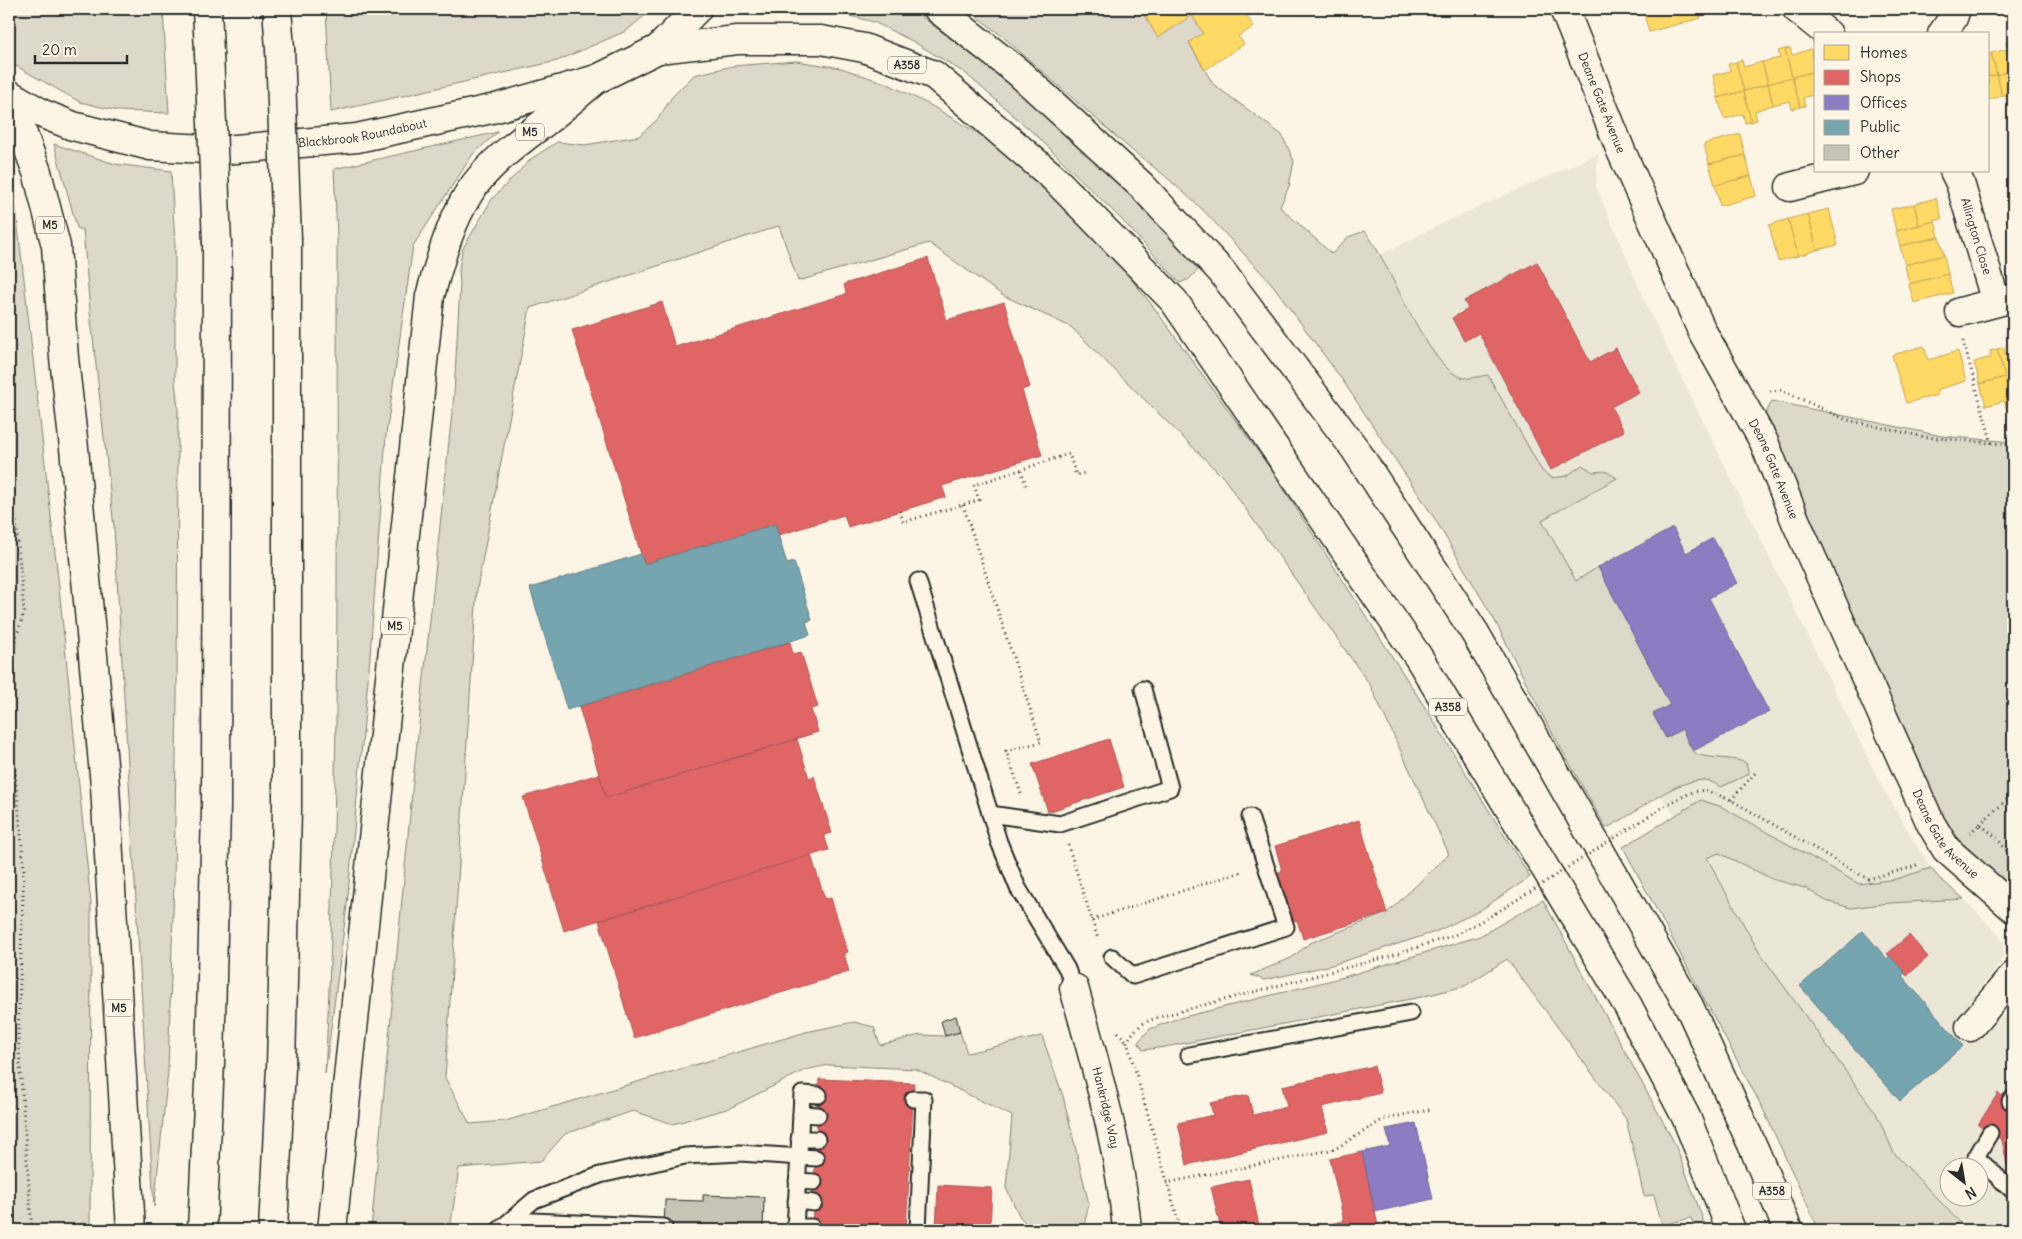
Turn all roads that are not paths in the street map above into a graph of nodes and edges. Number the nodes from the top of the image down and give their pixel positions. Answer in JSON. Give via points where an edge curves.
{"nodes":[{"id":1,"x":207,"y":9,"type":"edge"},
{"id":2,"x":277,"y":9,"type":"edge"},
{"id":3,"x":697,"y":9,"type":"edge"},
{"id":4,"x":938,"y":9,"type":"edge"},
{"id":5,"x":1564,"y":9,"type":"edge"},
{"id":6,"x":1796,"y":9,"type":"edge"},
{"id":7,"x":1956,"y":9,"type":"edge"},
{"id":8,"x":1825,"y":32,"type":"edge"},
{"id":9,"x":1943,"y":32,"type":"edge"},
{"id":10,"x":658,"y":49,"type":"junction"},
{"id":11,"x":597,"y":79,"type":"junction"},
{"id":12,"x":9,"y":95,"type":"edge"},
{"id":13,"x":1850,"y":172,"type":"edge"},
{"id":14,"x":1954,"y":172,"type":"edge"},
{"id":15,"x":1790,"y":187,"type":"dead end"},
{"id":16,"x":2005,"y":300,"type":"edge"},
{"id":17,"x":1960,"y":322,"type":"road end"},
{"id":18,"x":918,"y":581,"type":"dead end"},
{"id":19,"x":1143,"y":689,"type":"dead end"},
{"id":20,"x":990,"y":814,"type":"junction"},
{"id":21,"x":1250,"y":817,"type":"dead end"},
{"id":22,"x":2013,"y":908,"type":"edge"},
{"id":23,"x":1112,"y":956,"type":"dead end"},
{"id":24,"x":2013,"y":976,"type":"edge"},
{"id":25,"x":1074,"y":988,"type":"joint"},
{"id":26,"x":1411,"y":1013,"type":"dead end"},
{"id":27,"x":1970,"y":1027,"type":"dead end"},
{"id":28,"x":1189,"y":1055,"type":"dead end"},
{"id":29,"x":819,"y":1095,"type":"dead end"},
{"id":30,"x":913,"y":1099,"type":"dead end"},
{"id":31,"x":800,"y":1114,"type":"junction"},
{"id":32,"x":818,"y":1115,"type":"dead end"},
{"id":33,"x":1990,"y":1133,"type":"dead end"},
{"id":34,"x":800,"y":1139,"type":"junction"},
{"id":35,"x":816,"y":1139,"type":"dead end"},
{"id":36,"x":798,"y":1157,"type":"junction"},
{"id":37,"x":816,"y":1158,"type":"dead end"},
{"id":38,"x":797,"y":1182,"type":"junction"},
{"id":39,"x":814,"y":1182,"type":"dead end"},
{"id":40,"x":2013,"y":1191,"type":"edge"},
{"id":41,"x":796,"y":1201,"type":"junction"},
{"id":42,"x":814,"y":1202,"type":"dead end"},
{"id":43,"x":512,"y":1220,"type":"junction"},
{"id":44,"x":664,"y":1227,"type":"dead end"},
{"id":45,"x":812,"y":1227,"type":"dead end"},
{"id":46,"x":795,"y":1228,"type":"edge"},
{"id":47,"x":131,"y":1230,"type":"edge"},
{"id":48,"x":202,"y":1230,"type":"edge"},
{"id":49,"x":273,"y":1230,"type":"edge"},
{"id":50,"x":332,"y":1230,"type":"edge"},
{"id":51,"x":499,"y":1230,"type":"edge"},
{"id":52,"x":918,"y":1230,"type":"edge"},
{"id":53,"x":1127,"y":1230,"type":"edge"},
{"id":54,"x":1731,"y":1230,"type":"edge"},
{"id":55,"x":1788,"y":1230,"type":"edge"}],
"edges":[{"from":1,"to":48,"type":"main road","bridge":true,"via":[[217,243],[216,807]]},
{"from":2,"to":49,"type":"main road","bridge":true,"via":[[287,240],[287,809],[281,1067]]},
{"from":3,"to":10,"type":"main road","name":"Blackbrook Roundabout"},
{"from":4,"to":55,"type":"main road","number":"A358","via":[[1018,72],[1142,186],[1222,272],[1355,449],[1475,633],[1689,1006]]},
{"from":5,"to":22,"type":"main road","name":"Deane Gate Avenue","via":[[1621,151],[1702,331],[1764,442],[1796,522],[1931,824],[1946,849]]},
{"from":6,"to":8,"type":"main road"},
{"from":7,"to":9,"type":"main road"},
{"from":10,"to":11,"type":"main road","name":"Blackbrook Roundabout"},
{"from":10,"to":54,"type":"main road","number":"A358","via":[[737,40],[821,40],[864,48],[934,75],[1054,178],[1174,300],[1419,658],[1623,998],[1686,1117]]},
{"from":11,"to":12,"type":"main road","name":"Blackbrook Roundabout","via":[[496,108],[357,138],[225,150],[150,146],[73,126]]},
{"from":11,"to":50,"type":"main road","number":"M5","via":[[520,140],[469,193],[444,243],[430,296]]},
{"from":12,"to":47,"type":"main road","number":"M5","via":[[37,172],[56,246],[105,786]]},
{"from":13,"to":15,"type":"main road"},
{"from":14,"to":16,"type":"main road","name":"Allington Close"},
{"from":16,"to":17,"type":"main road","name":"Allington Close"},
{"from":18,"to":20,"type":"lane"},
{"from":19,"to":20,"type":"lane","via":[[1170,788],[1060,824]]},
{"from":20,"to":25,"type":"lane","via":[[1018,888],[1067,969]]},
{"from":21,"to":23,"type":"lane","via":[[1286,927],[1133,976]]},
{"from":24,"to":27,"type":"main road"},
{"from":25,"to":53,"type":"main road","name":"Hankridge Way","via":[[1100,1080]]},
{"from":26,"to":28,"type":"lane"},
{"from":29,"to":31,"type":"lane","via":[[802,1094]]},
{"from":30,"to":52,"type":"lane","via":[[924,1099],[918,1120],[915,1163],[913,1207]]},
{"from":31,"to":32,"type":"lane"},
{"from":31,"to":34,"type":"lane"},
{"from":33,"to":40,"type":"lane","via":[[1976,1157]]},
{"from":34,"to":35,"type":"lane"},
{"from":34,"to":36,"type":"lane"},
{"from":36,"to":37,"type":"lane"},
{"from":36,"to":38,"type":"lane"},
{"from":36,"to":43,"type":"lane","via":[[740,1153],[685,1156],[610,1172],[534,1200]]},
{"from":38,"to":39,"type":"lane"},
{"from":38,"to":41,"type":"lane"},
{"from":41,"to":42,"type":"lane"},
{"from":41,"to":46,"type":"lane"},
{"from":43,"to":44,"type":"lane"},
{"from":43,"to":51,"type":"lane"},
{"from":45,"to":46,"type":"lane"}]}
